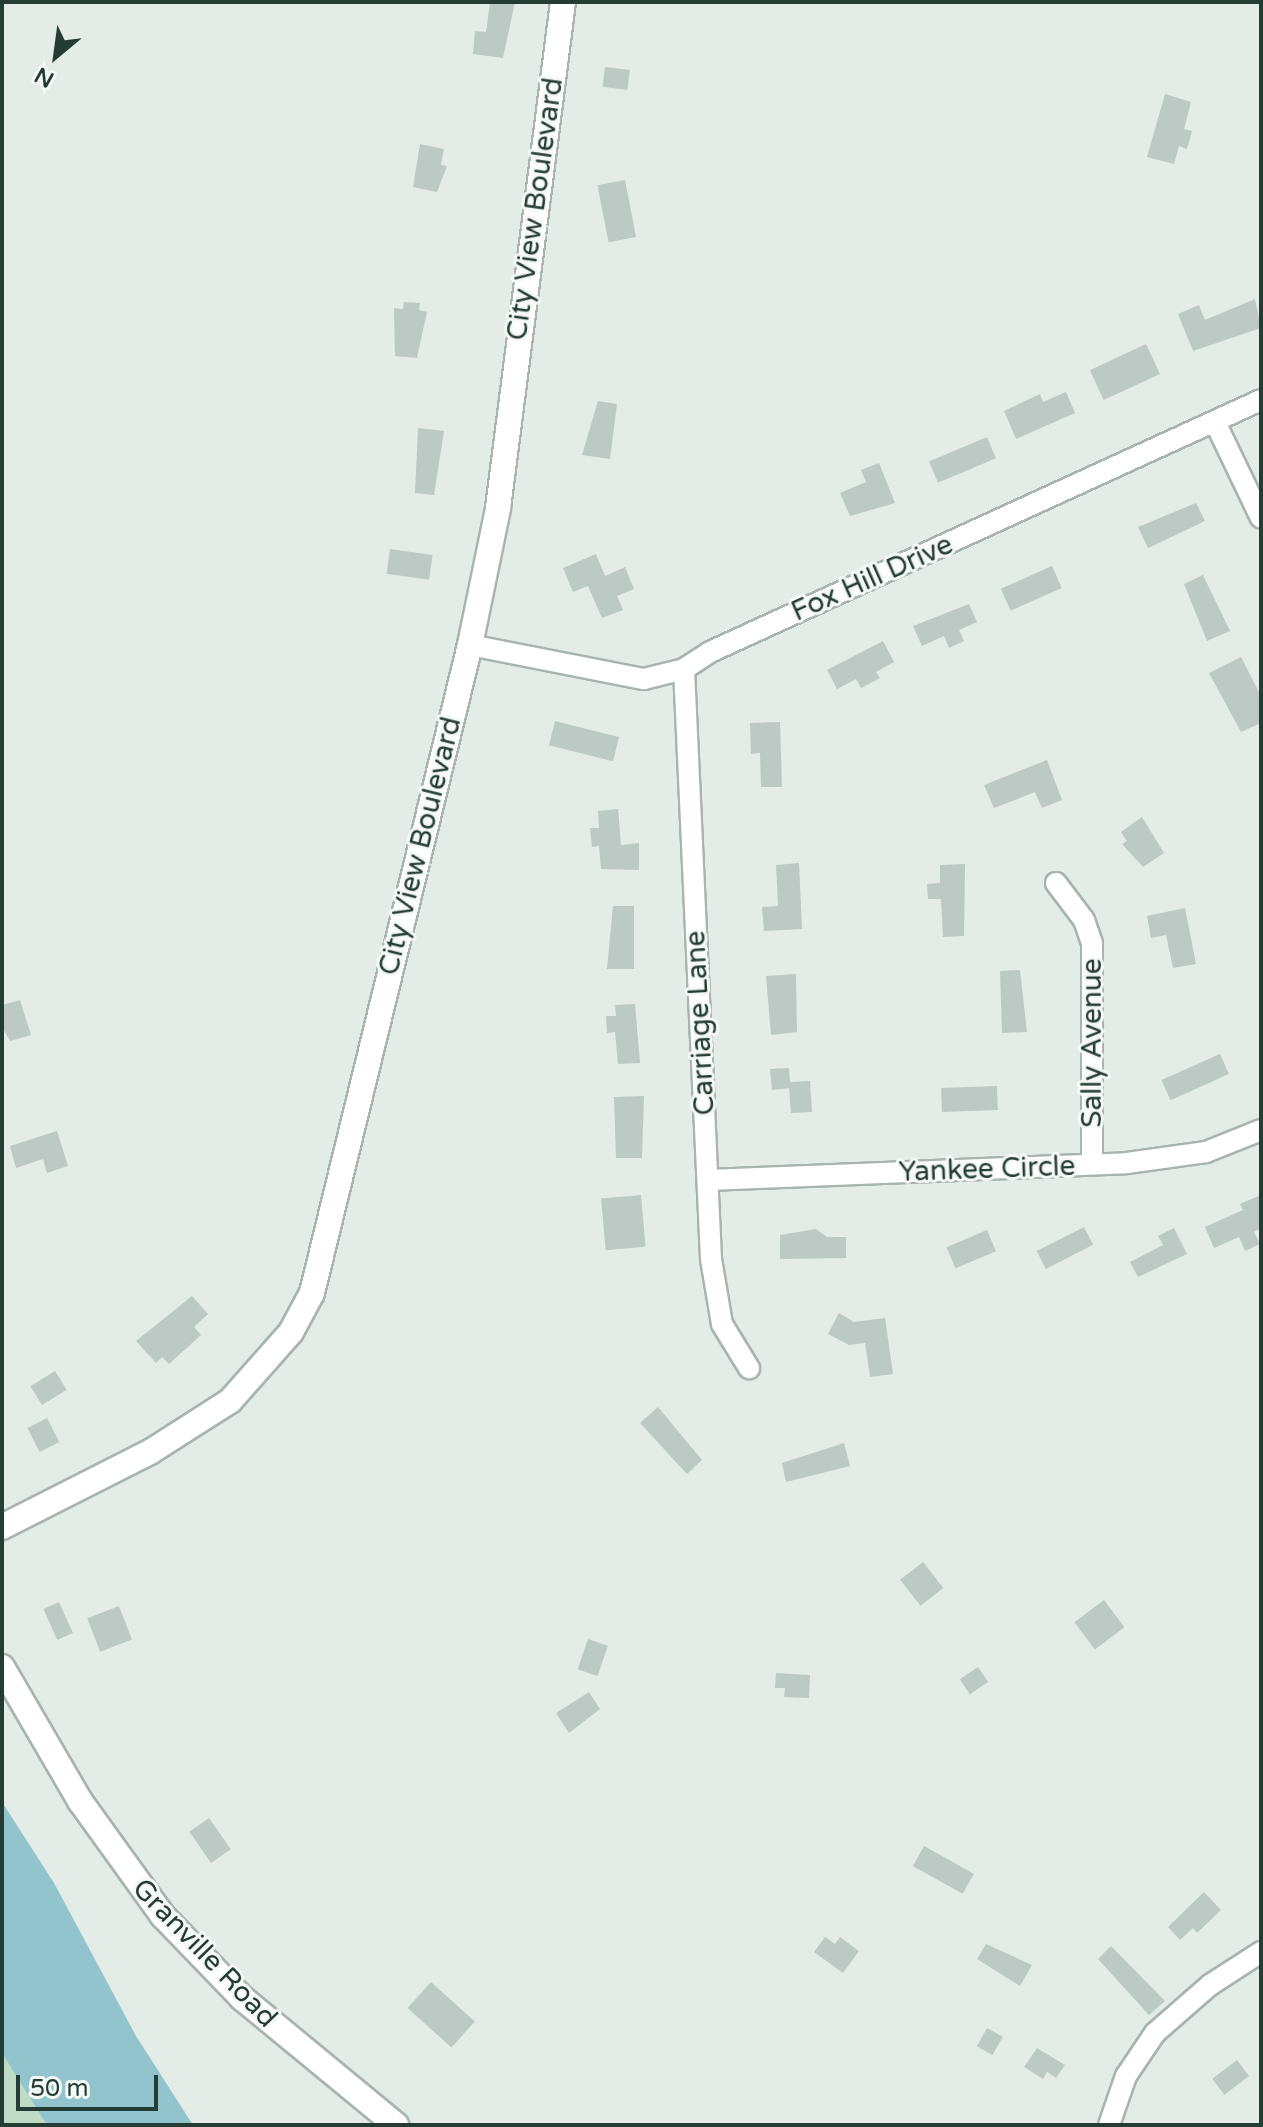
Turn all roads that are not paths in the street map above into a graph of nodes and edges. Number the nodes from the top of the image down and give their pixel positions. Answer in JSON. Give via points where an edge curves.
{"nodes":[{"id":1,"x":563,"y":2,"type":"edge"},
{"id":2,"x":1261,"y":400,"type":"edge"},
{"id":3,"x":1215,"y":422,"type":"junction"},
{"id":4,"x":1261,"y":518,"type":"edge"},
{"id":5,"x":470,"y":645,"type":"junction"},
{"id":6,"x":684,"y":669,"type":"junction"},
{"id":7,"x":1056,"y":883,"type":"dead end"},
{"id":8,"x":1261,"y":1130,"type":"edge"},
{"id":9,"x":1092,"y":1164,"type":"junction"},
{"id":10,"x":708,"y":1180,"type":"junction"},
{"id":11,"x":749,"y":1368,"type":"dead end"},
{"id":12,"x":2,"y":1527,"type":"edge"},
{"id":13,"x":2,"y":1667,"type":"edge"},
{"id":14,"x":1261,"y":1952,"type":"edge"},
{"id":15,"x":396,"y":2125,"type":"edge"},
{"id":16,"x":1109,"y":2125,"type":"edge"}],
"edges":[{"from":1,"to":5,"type":"street","name":"City View Boulevard","via":[[498,508]]},
{"from":2,"to":3,"type":"street","name":"Fox Hill Drive"},
{"from":3,"to":4,"type":"street"},
{"from":3,"to":6,"type":"street","name":"Fox Hill Drive","via":[[710,652]]},
{"from":5,"to":6,"type":"street","name":"Fox Hill Drive","via":[[644,679]]},
{"from":5,"to":12,"type":"street","name":"City View Boulevard","via":[[312,1293],[291,1332],[230,1401],[150,1452]]},
{"from":6,"to":10,"type":"street","name":"Carriage Lane"},
{"from":7,"to":9,"type":"street","name":"Sally Avenue","via":[[1084,920],[1092,943]]},
{"from":8,"to":9,"type":"street","name":"Yankee Circle","via":[[1191,1155]]},
{"from":9,"to":10,"type":"street","name":"Yankee Circle"},
{"from":10,"to":11,"type":"street","name":"Carriage Lane","via":[[711,1259],[722,1324]]},
{"from":13,"to":15,"type":"street","name":"Granville Road","via":[[88,1814],[163,1916],[242,1998]]},
{"from":14,"to":16,"type":"street","via":[[1210,1985],[1155,2033],[1126,2076]]}]}
